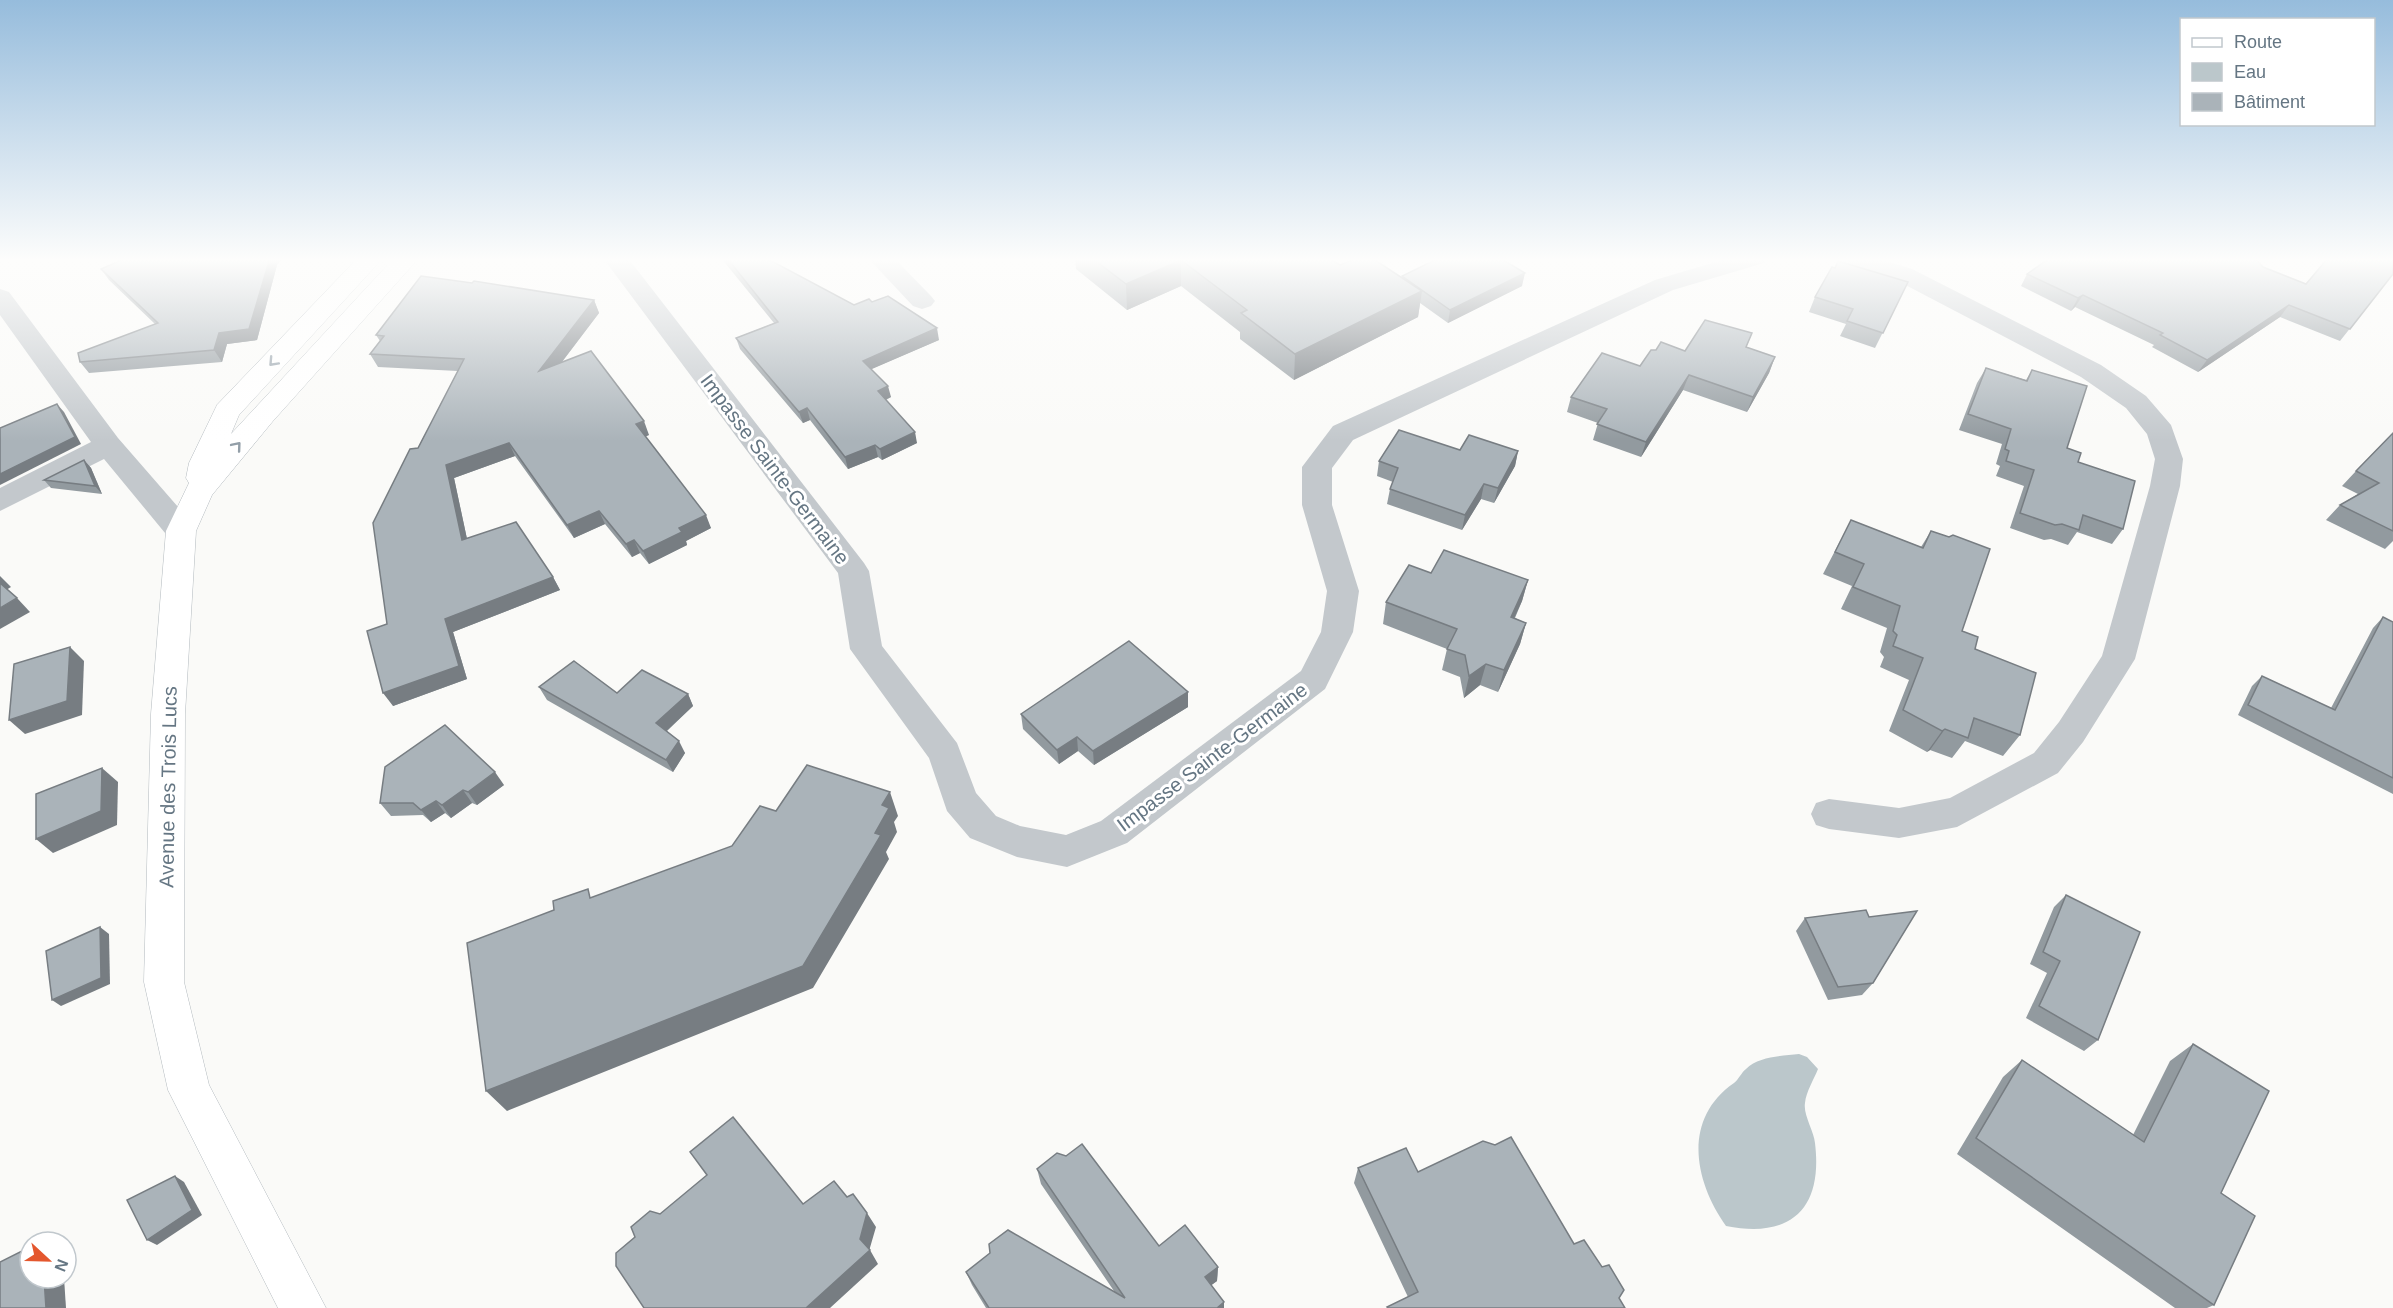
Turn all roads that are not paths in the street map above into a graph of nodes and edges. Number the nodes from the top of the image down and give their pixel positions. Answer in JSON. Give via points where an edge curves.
{"nodes":[{"id":1,"x":16,"y":319,"type":"edge"},
{"id":2,"x":314,"y":319,"type":"edge"},
{"id":3,"x":351,"y":319,"type":"edge"},
{"id":4,"x":661,"y":319,"type":"edge"},
{"id":5,"x":1590,"y":319,"type":"edge"},
{"id":6,"x":1990,"y":319,"type":"edge"},
{"id":7,"x":108,"y":445,"type":"junction"},
{"id":8,"x":199,"y":491,"type":"junction"},
{"id":9,"x":0,"y":501,"type":"edge"},
{"id":10,"x":181,"y":531,"type":"junction"},
{"id":11,"x":1829,"y":814,"type":"dead end"},
{"id":12,"x":303,"y":1308,"type":"edge"}],
"edges":[{"from":1,"to":7,"type":"street"},
{"from":2,"to":8,"type":"main road","one_way":true,"via":[[227,411],[204,463]]},
{"from":8,"to":3,"type":"main road","one_way":true},
{"from":4,"to":5,"type":"street","name":"Impasse Sainte-Germaine","via":[[853,571],[866,649],[945,753],[960,800],[983,827],[1017,841],[1066,851],[1114,832],[1313,680],[1337,632],[1343,591],[1317,505],[1317,467],[1343,433]]},
{"from":6,"to":11,"type":"street","via":[[2091,371],[2136,402],[2161,432],[2169,459],[2165,486],[2118,659],[2046,764],[1957,812],[1899,823]]},
{"from":7,"to":9,"type":"street"},
{"from":7,"to":10,"type":"street"},
{"from":8,"to":10,"type":"main road"},
{"from":10,"to":12,"type":"main road","name":"Avenue des Trois Lucs","via":[[168,714],[164,982],[189,1090]]}]}
